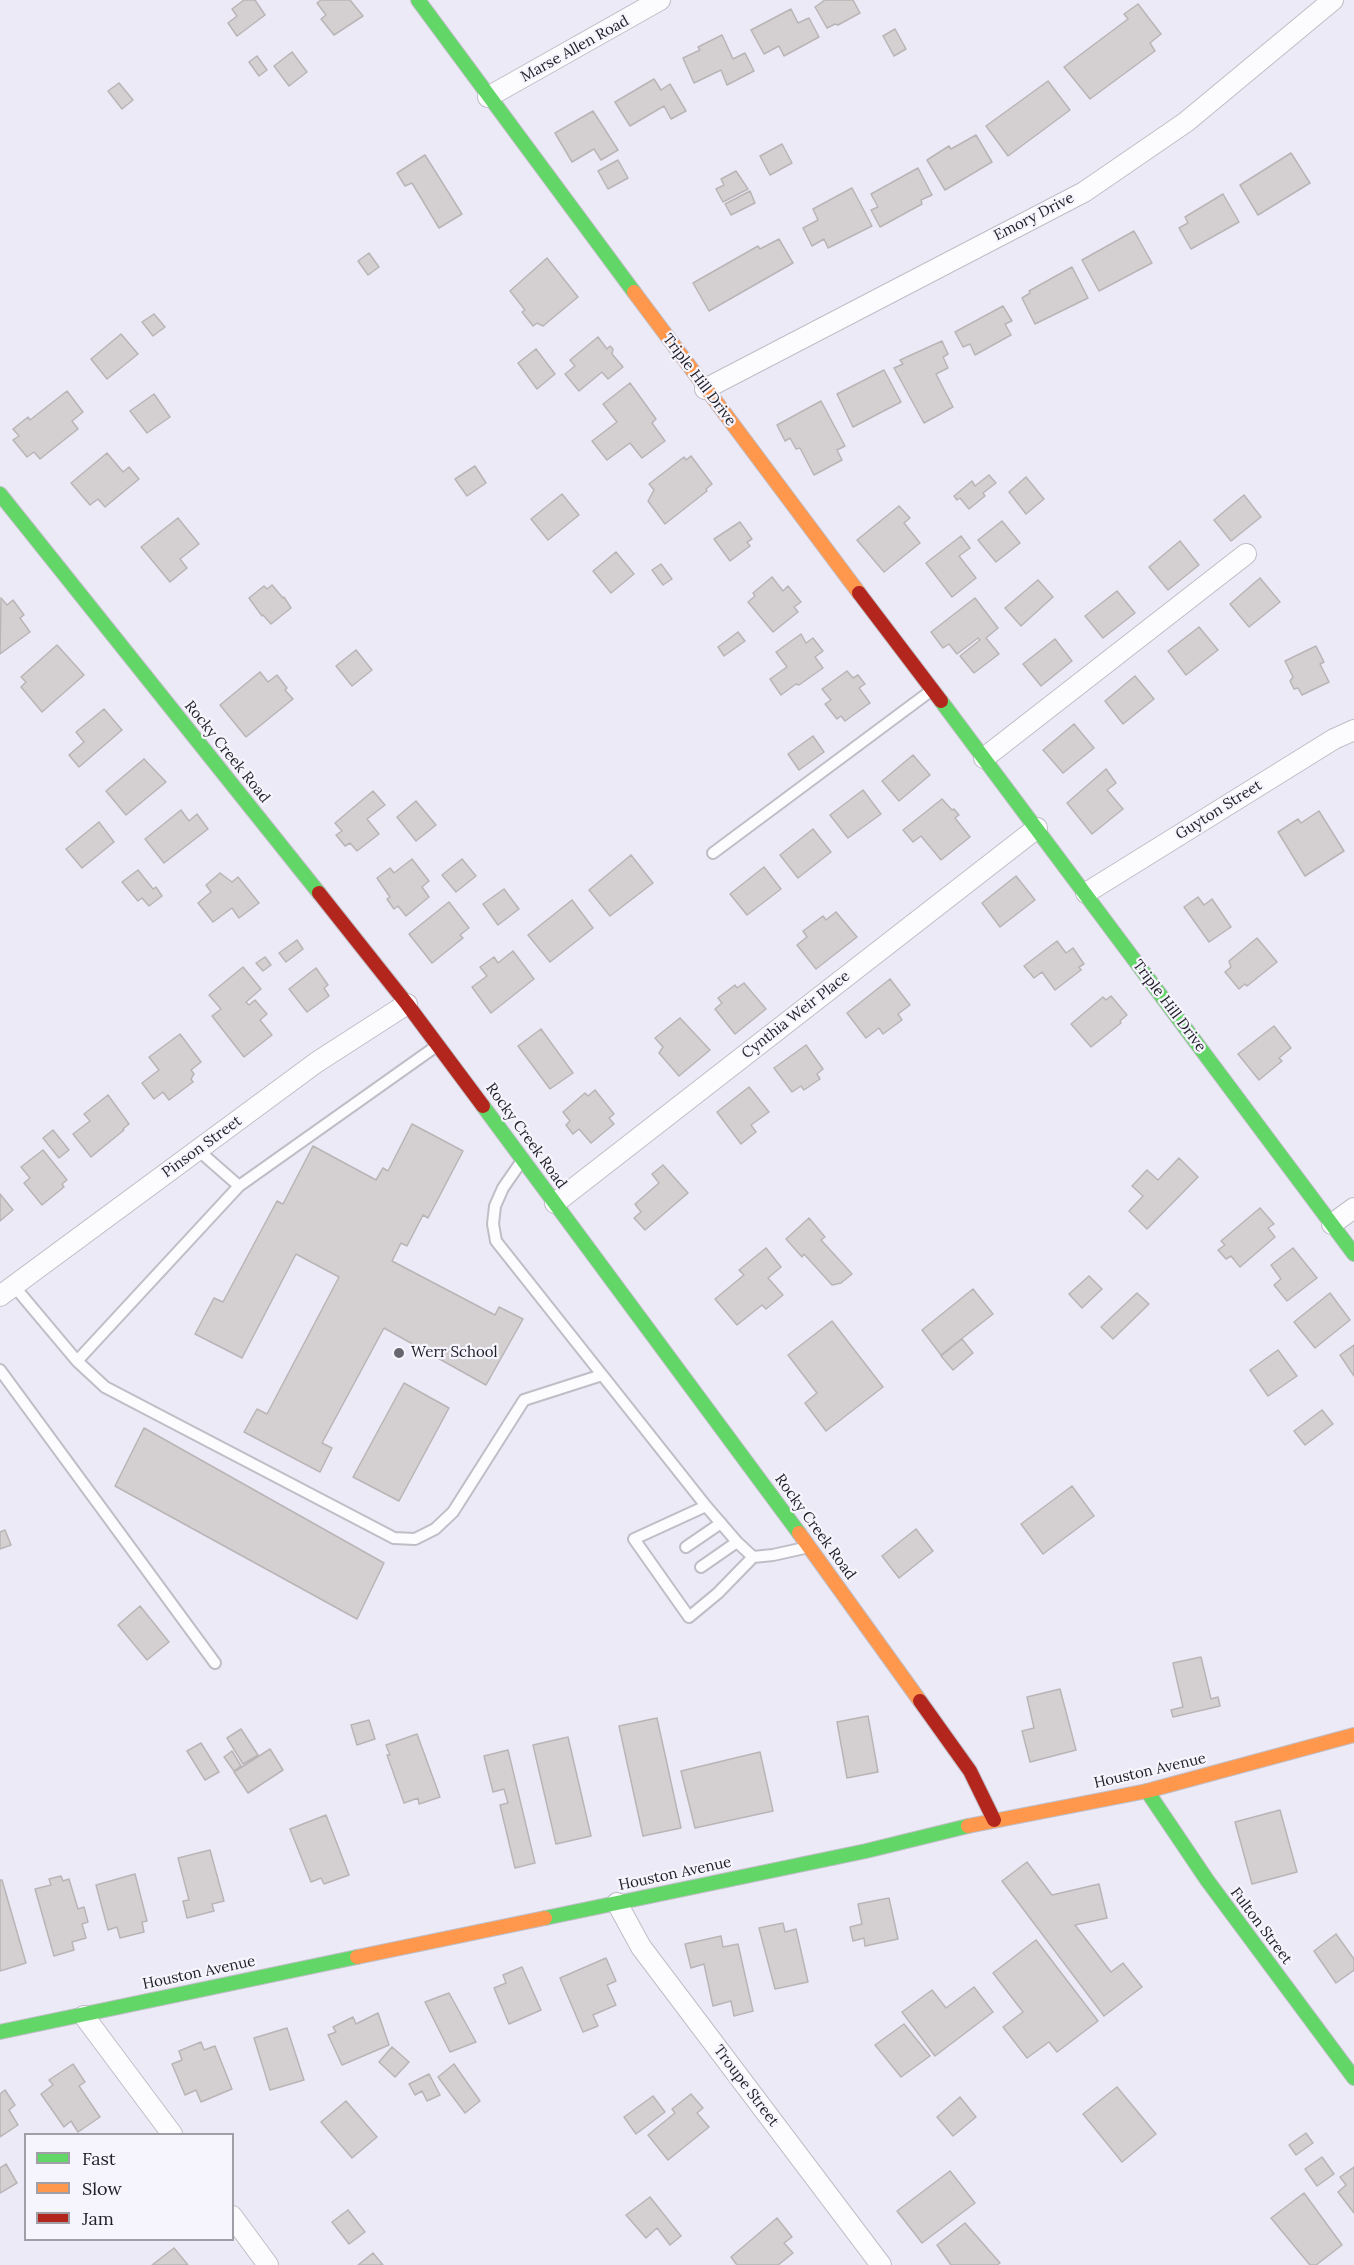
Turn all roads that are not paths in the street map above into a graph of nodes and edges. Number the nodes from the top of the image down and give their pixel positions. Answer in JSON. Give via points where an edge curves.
{"nodes":[{"id":1,"x":418,"y":0,"type":"edge"},
{"id":2,"x":660,"y":0,"type":"edge"},
{"id":3,"x":1333,"y":0,"type":"edge"},
{"id":4,"x":488,"y":97,"type":"junction"},
{"id":5,"x":705,"y":389,"type":"junction"},
{"id":6,"x":0,"y":494,"type":"edge"},
{"id":7,"x":1246,"y":554,"type":"dead end"},
{"id":8,"x":932,"y":690,"type":"junction"},
{"id":9,"x":1354,"y":729,"type":"edge"},
{"id":10,"x":984,"y":758,"type":"junction"},
{"id":11,"x":1036,"y":828,"type":"junction"},
{"id":12,"x":713,"y":853,"type":"dead end"},
{"id":13,"x":1086,"y":893,"type":"junction"},
{"id":14,"x":407,"y":1004,"type":"junction"},
{"id":15,"x":438,"y":1045,"type":"junction"},
{"id":16,"x":198,"y":1150,"type":"junction"},
{"id":17,"x":523,"y":1160,"type":"junction"},
{"id":18,"x":239,"y":1186,"type":"junction"},
{"id":19,"x":555,"y":1203,"type":"junction"},
{"id":20,"x":1354,"y":1208,"type":"edge"},
{"id":21,"x":1332,"y":1224,"type":"junction"},
{"id":22,"x":1354,"y":1254,"type":"edge"},
{"id":23,"x":7,"y":1291,"type":"edge"},
{"id":24,"x":77,"y":1361,"type":"junction"},
{"id":25,"x":0,"y":1370,"type":"edge"},
{"id":26,"x":602,"y":1375,"type":"junction"},
{"id":27,"x":706,"y":1506,"type":"junction"},
{"id":28,"x":721,"y":1523,"type":"junction"},
{"id":29,"x":737,"y":1542,"type":"junction"},
{"id":30,"x":686,"y":1547,"type":"dead end"},
{"id":31,"x":809,"y":1547,"type":"junction"},
{"id":32,"x":753,"y":1557,"type":"junction"},
{"id":33,"x":666,"y":1562,"type":"dead end"},
{"id":34,"x":701,"y":1567,"type":"dead end"},
{"id":35,"x":656,"y":1570,"type":"junction"},
{"id":36,"x":680,"y":1583,"type":"dead end"},
{"id":37,"x":670,"y":1591,"type":"junction"},
{"id":38,"x":215,"y":1663,"type":"dead end"},
{"id":39,"x":1354,"y":1735,"type":"edge"},
{"id":40,"x":1147,"y":1791,"type":"junction"},
{"id":41,"x":994,"y":1820,"type":"junction"},
{"id":42,"x":616,"y":1903,"type":"junction"},
{"id":43,"x":84,"y":2016,"type":"junction"},
{"id":44,"x":0,"y":2032,"type":"edge"},
{"id":45,"x":1354,"y":2078,"type":"edge"},
{"id":46,"x":171,"y":2133,"type":"edge"},
{"id":47,"x":234,"y":2219,"type":"edge"},
{"id":48,"x":268,"y":2265,"type":"edge"},
{"id":49,"x":880,"y":2265,"type":"edge"}],
"edges":[{"from":1,"to":4,"type":"street","name":"Triple Hill Drive"},
{"from":2,"to":4,"type":"street","name":"Marse Allen Road"},
{"from":3,"to":5,"type":"street","name":"Emory Drive","via":[[1186,122],[1084,192]]},
{"from":4,"to":5,"type":"street","name":"Triple Hill Drive"},
{"from":5,"to":8,"type":"street","name":"Triple Hill Drive"},
{"from":6,"to":14,"type":"street","name":"Rocky Creek Road"},
{"from":7,"to":10,"type":"street"},
{"from":8,"to":10,"type":"street","name":"Triple Hill Drive"},
{"from":8,"to":12,"type":"lane"},
{"from":9,"to":13,"type":"street","name":"Guyton Street"},
{"from":10,"to":11,"type":"street","name":"Triple Hill Drive"},
{"from":11,"to":13,"type":"street","name":"Triple Hill Drive"},
{"from":11,"to":19,"type":"street","name":"Cynthia Weir Place"},
{"from":13,"to":21,"type":"street","name":"Triple Hill Drive"},
{"from":14,"to":15,"type":"street","name":"Rocky Creek Road"},
{"from":14,"to":16,"type":"street","name":"Pinson Street","via":[[317,1062]]},
{"from":15,"to":17,"type":"street","name":"Rocky Creek Road"},
{"from":15,"to":18,"type":"lane"},
{"from":16,"to":18,"type":"lane"},
{"from":16,"to":23,"type":"street","name":"Pinson Street"},
{"from":17,"to":19,"type":"street","name":"Rocky Creek Road"},
{"from":17,"to":26,"type":"lane","via":[[495,1206],[496,1241]]},
{"from":18,"to":24,"type":"lane"},
{"from":19,"to":31,"type":"street","name":"Rocky Creek Road"},
{"from":20,"to":21,"type":"street"},
{"from":21,"to":22,"type":"street","name":"Triple Hill Drive"},
{"from":23,"to":24,"type":"lane"},
{"from":24,"to":26,"type":"lane","via":[[105,1387],[393,1538],[415,1539],[435,1529],[453,1512],[524,1400]]},
{"from":25,"to":38,"type":"lane"},
{"from":26,"to":27,"type":"lane"},
{"from":27,"to":28,"type":"lane"},
{"from":27,"to":35,"type":"lane","via":[[634,1539]]},
{"from":28,"to":29,"type":"lane"},
{"from":28,"to":30,"type":"lane"},
{"from":29,"to":32,"type":"lane"},
{"from":29,"to":34,"type":"lane"},
{"from":31,"to":32,"type":"lane"},
{"from":31,"to":41,"type":"street","name":"Rocky Creek Road","via":[[970,1771]]},
{"from":32,"to":37,"type":"lane","via":[[689,1617]]},
{"from":33,"to":35,"type":"lane"},
{"from":35,"to":37,"type":"lane"},
{"from":36,"to":37,"type":"lane"},
{"from":39,"to":40,"type":"street","name":"Houston Avenue"},
{"from":40,"to":41,"type":"street","name":"Houston Avenue"},
{"from":40,"to":45,"type":"street","name":"Fulton Street","via":[[1207,1880]]},
{"from":41,"to":42,"type":"street","name":"Houston Avenue"},
{"from":42,"to":43,"type":"street","name":"Houston Avenue"},
{"from":42,"to":49,"type":"street","name":"Troupe Street","via":[[641,1947]]},
{"from":43,"to":44,"type":"street","name":"Houston Avenue"},
{"from":43,"to":46,"type":"street"},
{"from":47,"to":48,"type":"street"}]}
